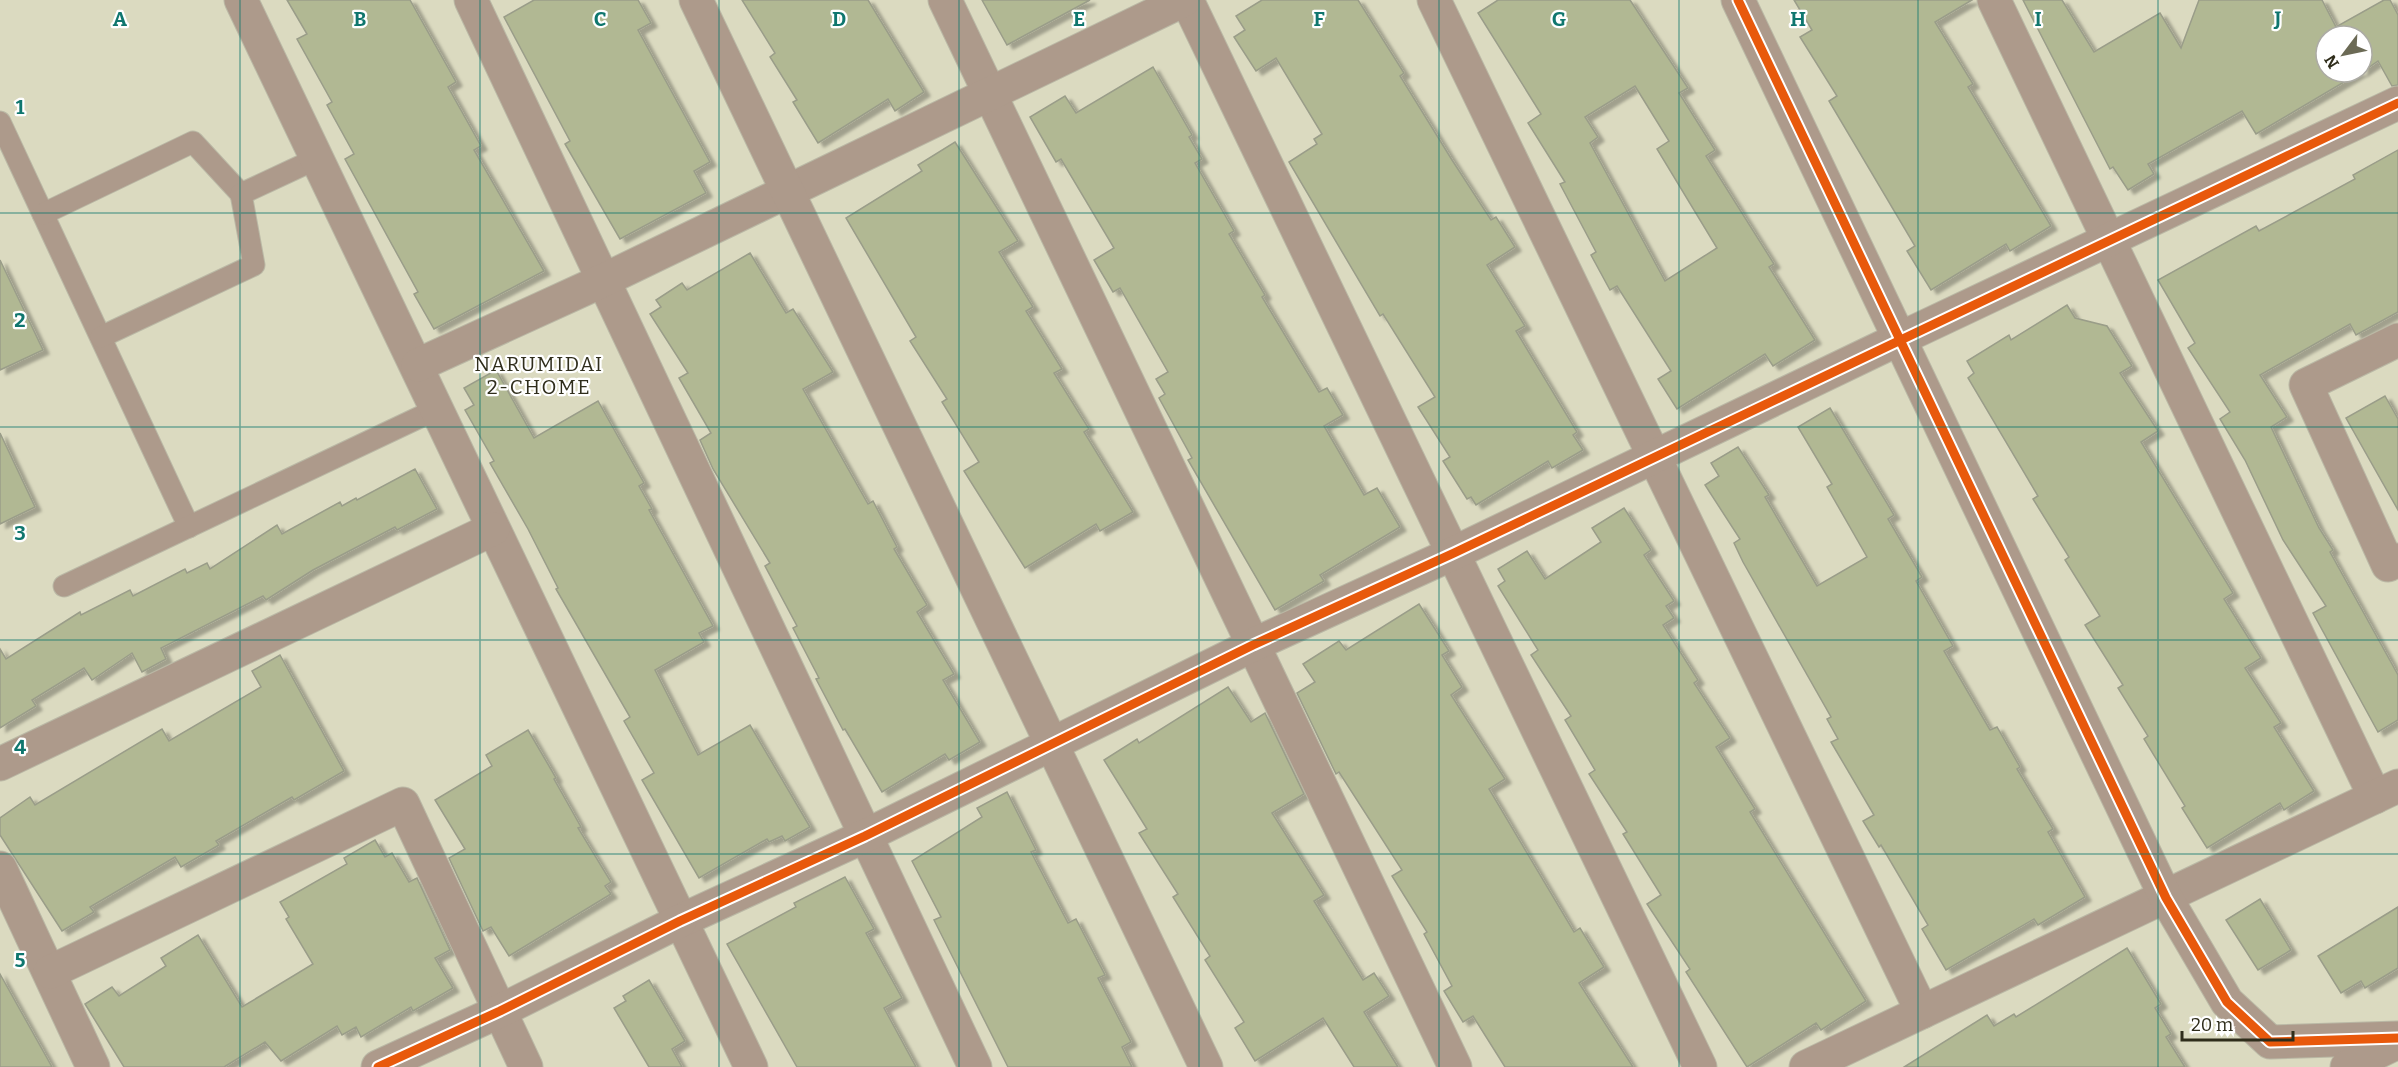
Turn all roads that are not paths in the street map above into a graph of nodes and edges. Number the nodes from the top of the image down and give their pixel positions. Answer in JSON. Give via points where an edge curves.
{"nodes":[{"id":1,"x":241,"y":0,"type":"edge"},
{"id":2,"x":471,"y":0,"type":"edge"},
{"id":3,"x":696,"y":0,"type":"edge"},
{"id":4,"x":945,"y":0,"type":"edge"},
{"id":5,"x":1185,"y":0,"type":"edge"},
{"id":6,"x":1434,"y":0,"type":"edge"},
{"id":7,"x":1737,"y":0,"type":"edge"},
{"id":8,"x":1994,"y":0,"type":"edge"},
{"id":9,"x":989,"y":93,"type":"junction"},
{"id":10,"x":2398,"y":103,"type":"edge"},
{"id":11,"x":0,"y":122,"type":"edge"},
{"id":12,"x":318,"y":158,"type":"junction"},
{"id":13,"x":789,"y":192,"type":"junction"},
{"id":14,"x":241,"y":194,"type":"junction"},
{"id":15,"x":43,"y":214,"type":"junction"},
{"id":16,"x":2110,"y":240,"type":"junction"},
{"id":17,"x":604,"y":280,"type":"junction"},
{"id":18,"x":101,"y":337,"type":"junction"},
{"id":19,"x":1899,"y":339,"type":"junction"},
{"id":20,"x":2398,"y":340,"type":"edge"},
{"id":21,"x":418,"y":364,"type":"junction"},
{"id":22,"x":437,"y":409,"type":"junction"},
{"id":23,"x":1655,"y":456,"type":"junction"},
{"id":24,"x":189,"y":527,"type":"junction"},
{"id":25,"x":493,"y":529,"type":"junction"},
{"id":26,"x":1454,"y":553,"type":"junction"},
{"id":27,"x":2398,"y":560,"type":"edge"},
{"id":28,"x":64,"y":586,"type":"dead end"},
{"id":29,"x":1253,"y":645,"type":"junction"},
{"id":30,"x":1050,"y":742,"type":"junction"},
{"id":31,"x":0,"y":764,"type":"edge"},
{"id":32,"x":2386,"y":792,"type":"edge"},
{"id":33,"x":865,"y":836,"type":"junction"},
{"id":34,"x":0,"y":868,"type":"edge"},
{"id":35,"x":2166,"y":898,"type":"junction"},
{"id":36,"x":680,"y":921,"type":"junction"},
{"id":37,"x":50,"y":972,"type":"junction"},
{"id":38,"x":500,"y":1011,"type":"junction"},
{"id":39,"x":1922,"y":1012,"type":"junction"},
{"id":40,"x":2398,"y":1038,"type":"edge"},
{"id":41,"x":2398,"y":1042,"type":"edge"},
{"id":42,"x":93,"y":1067,"type":"edge"},
{"id":43,"x":378,"y":1067,"type":"edge"},
{"id":44,"x":526,"y":1067,"type":"edge"},
{"id":45,"x":751,"y":1067,"type":"edge"},
{"id":46,"x":975,"y":1067,"type":"edge"},
{"id":47,"x":1206,"y":1067,"type":"edge"},
{"id":48,"x":1455,"y":1067,"type":"edge"},
{"id":49,"x":1700,"y":1067,"type":"edge"},
{"id":50,"x":1806,"y":1067,"type":"edge"},
{"id":51,"x":2347,"y":1067,"type":"edge"}],
"edges":[{"from":1,"to":12,"type":"street"},
{"from":2,"to":17,"type":"street"},
{"from":3,"to":13,"type":"street"},
{"from":4,"to":9,"type":"street"},
{"from":5,"to":9,"type":"street"},
{"from":5,"to":26,"type":"street"},
{"from":6,"to":23,"type":"street"},
{"from":7,"to":19,"type":"street"},
{"from":8,"to":16,"type":"street"},
{"from":9,"to":13,"type":"street"},
{"from":9,"to":29,"type":"street"},
{"from":10,"to":16,"type":"street"},
{"from":11,"to":15,"type":"lane"},
{"from":12,"to":14,"type":"lane"},
{"from":12,"to":21,"type":"street"},
{"from":13,"to":17,"type":"street"},
{"from":13,"to":30,"type":"street"},
{"from":14,"to":15,"type":"lane","via":[[193,142]]},
{"from":14,"to":18,"type":"lane","via":[[254,265]]},
{"from":15,"to":18,"type":"lane"},
{"from":16,"to":19,"type":"street"},
{"from":16,"to":32,"type":"street"},
{"from":17,"to":21,"type":"street"},
{"from":17,"to":33,"type":"street"},
{"from":18,"to":24,"type":"lane"},
{"from":19,"to":23,"type":"street"},
{"from":19,"to":35,"type":"street"},
{"from":20,"to":27,"type":"street","via":[[2306,385],[2388,565]]},
{"from":21,"to":22,"type":"street"},
{"from":22,"to":24,"type":"lane"},
{"from":22,"to":25,"type":"street"},
{"from":23,"to":26,"type":"street"},
{"from":23,"to":39,"type":"street"},
{"from":24,"to":28,"type":"lane"},
{"from":25,"to":31,"type":"street"},
{"from":25,"to":36,"type":"street"},
{"from":26,"to":29,"type":"street"},
{"from":26,"to":49,"type":"street"},
{"from":29,"to":30,"type":"street"},
{"from":29,"to":48,"type":"street"},
{"from":30,"to":33,"type":"street"},
{"from":30,"to":47,"type":"street"},
{"from":32,"to":35,"type":"street"},
{"from":33,"to":36,"type":"street"},
{"from":33,"to":46,"type":"street"},
{"from":34,"to":37,"type":"street"},
{"from":35,"to":39,"type":"street"},
{"from":35,"to":40,"type":"street","via":[[2227,1002],[2270,1041]]},
{"from":36,"to":38,"type":"street"},
{"from":36,"to":45,"type":"street"},
{"from":37,"to":38,"type":"street","via":[[403,804]]},
{"from":37,"to":42,"type":"street"},
{"from":38,"to":43,"type":"street"},
{"from":38,"to":44,"type":"street"},
{"from":39,"to":50,"type":"street"},
{"from":41,"to":51,"type":"street"}]}
